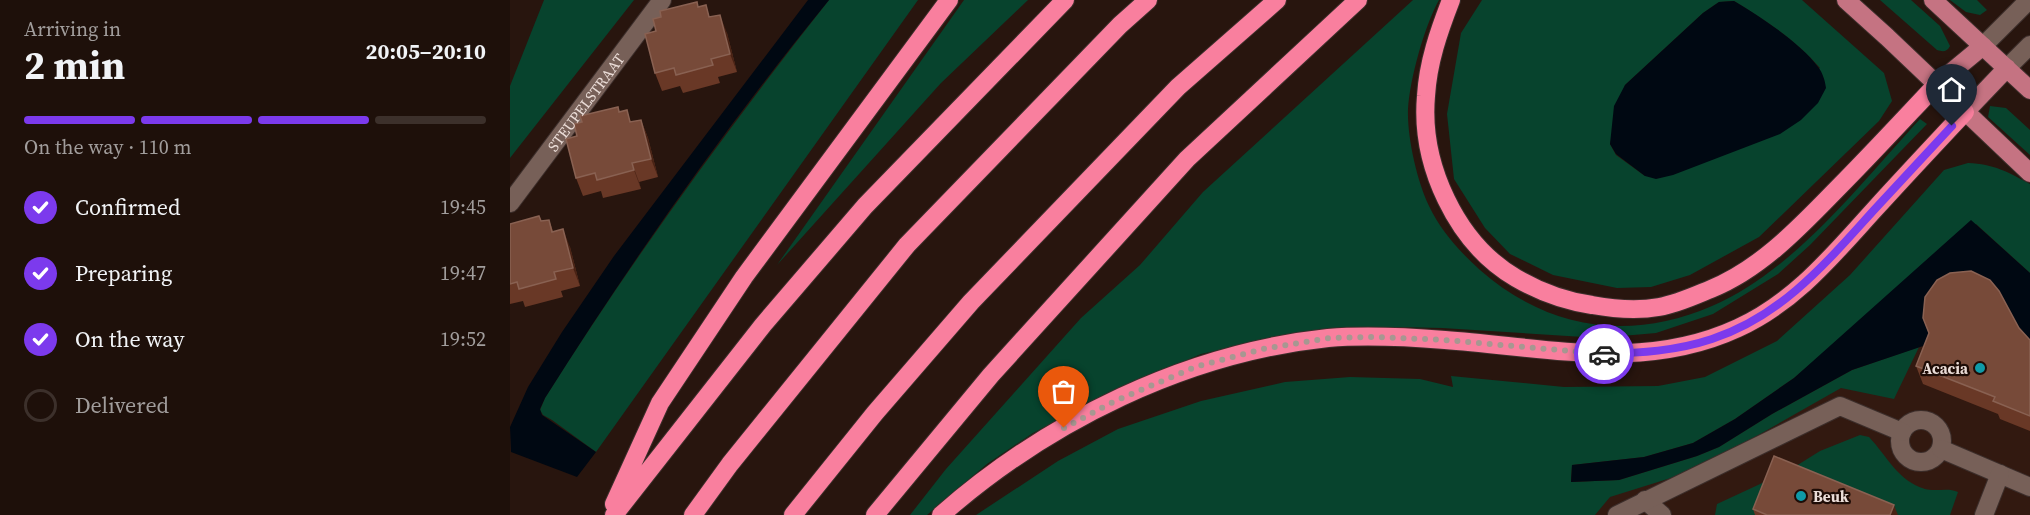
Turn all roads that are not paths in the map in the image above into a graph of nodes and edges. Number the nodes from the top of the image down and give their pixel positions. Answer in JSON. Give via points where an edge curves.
{"nodes":[{"id":1,"x":662,"y":0,"type":"edge"},
{"id":2,"x":949,"y":0,"type":"edge"},
{"id":3,"x":1065,"y":0,"type":"edge"},
{"id":4,"x":1148,"y":0,"type":"edge"},
{"id":5,"x":1277,"y":0,"type":"edge"},
{"id":6,"x":1358,"y":0,"type":"edge"},
{"id":7,"x":1451,"y":0,"type":"edge"},
{"id":8,"x":1846,"y":0,"type":"edge"},
{"id":9,"x":1934,"y":0,"type":"edge"},
{"id":10,"x":2029,"y":0,"type":"edge"},
{"id":11,"x":2030,"y":45,"type":"edge"},
{"id":12,"x":1983,"y":46,"type":"junction"},
{"id":13,"x":2007,"y":68,"type":"junction"},
{"id":14,"x":1937,"y":84,"type":"junction"},
{"id":15,"x":2030,"y":90,"type":"edge"},
{"id":16,"x":1965,"y":112,"type":"junction"},
{"id":17,"x":2030,"y":173,"type":"edge"},
{"id":18,"x":510,"y":203,"type":"edge"},
{"id":19,"x":1902,"y":432,"type":"junction"},
{"id":20,"x":1941,"y":449,"type":"junction"},
{"id":21,"x":638,"y":471,"type":"junction"},
{"id":22,"x":2000,"y":474,"type":"junction"},
{"id":23,"x":2030,"y":487,"type":"edge"},
{"id":24,"x":1645,"y":500,"type":"junction"},
{"id":25,"x":609,"y":515,"type":"edge"},
{"id":26,"x":614,"y":515,"type":"edge"},
{"id":27,"x":693,"y":515,"type":"edge"},
{"id":28,"x":793,"y":515,"type":"edge"},
{"id":29,"x":875,"y":515,"type":"edge"},
{"id":30,"x":941,"y":515,"type":"edge"},
{"id":31,"x":1617,"y":515,"type":"edge"},
{"id":32,"x":1662,"y":515,"type":"edge"},
{"id":33,"x":1984,"y":515,"type":"edge"}],
"edges":[{"from":1,"to":18,"type":"street","name":"STEUPELSTRAAT"},
{"from":2,"to":21,"type":"highway","via":[[744,277],[660,403]]},
{"from":3,"to":21,"type":"highway","via":[[865,206]]},
{"from":4,"to":27,"type":"highway","via":[[907,245]]},
{"from":5,"to":28,"type":"highway","via":[[1178,87],[971,302]]},
{"from":6,"to":29,"type":"highway","via":[[1187,159],[991,375]]},
{"from":7,"to":14,"type":"highway","via":[[1439,30],[1425,97],[1426,131],[1442,191],[1485,255],[1514,277],[1568,301],[1630,309],[1659,307],[1694,296],[1753,266],[1789,237]]},
{"from":8,"to":14,"type":"main road"},
{"from":9,"to":12,"type":"main road"},
{"from":10,"to":12,"type":"street"},
{"from":11,"to":13,"type":"street"},
{"from":12,"to":13,"type":"main road"},
{"from":12,"to":14,"type":"main road"},
{"from":13,"to":15,"type":"main road"},
{"from":13,"to":16,"type":"main road"},
{"from":14,"to":16,"type":"main road"},
{"from":16,"to":17,"type":"main road"},
{"from":16,"to":30,"type":"highway","via":[[1797,292],[1766,314],[1713,339],[1651,352],[1597,355],[1377,337],[1329,338],[1263,349],[1195,367],[1097,409],[1004,465]]},
{"from":19,"to":20,"type":"street","via":[[1914,421],[1930,422],[1941,433]]},
{"from":19,"to":20,"type":"street","via":[[1902,448],[1913,460],[1929,460]]},
{"from":19,"to":24,"type":"street","via":[[1840,405]]},
{"from":20,"to":22,"type":"street"},
{"from":21,"to":25,"type":"highway"},
{"from":21,"to":26,"type":"highway"},
{"from":22,"to":23,"type":"street"},
{"from":22,"to":33,"type":"street"},
{"from":24,"to":31,"type":"street"},
{"from":24,"to":32,"type":"street"}]}
